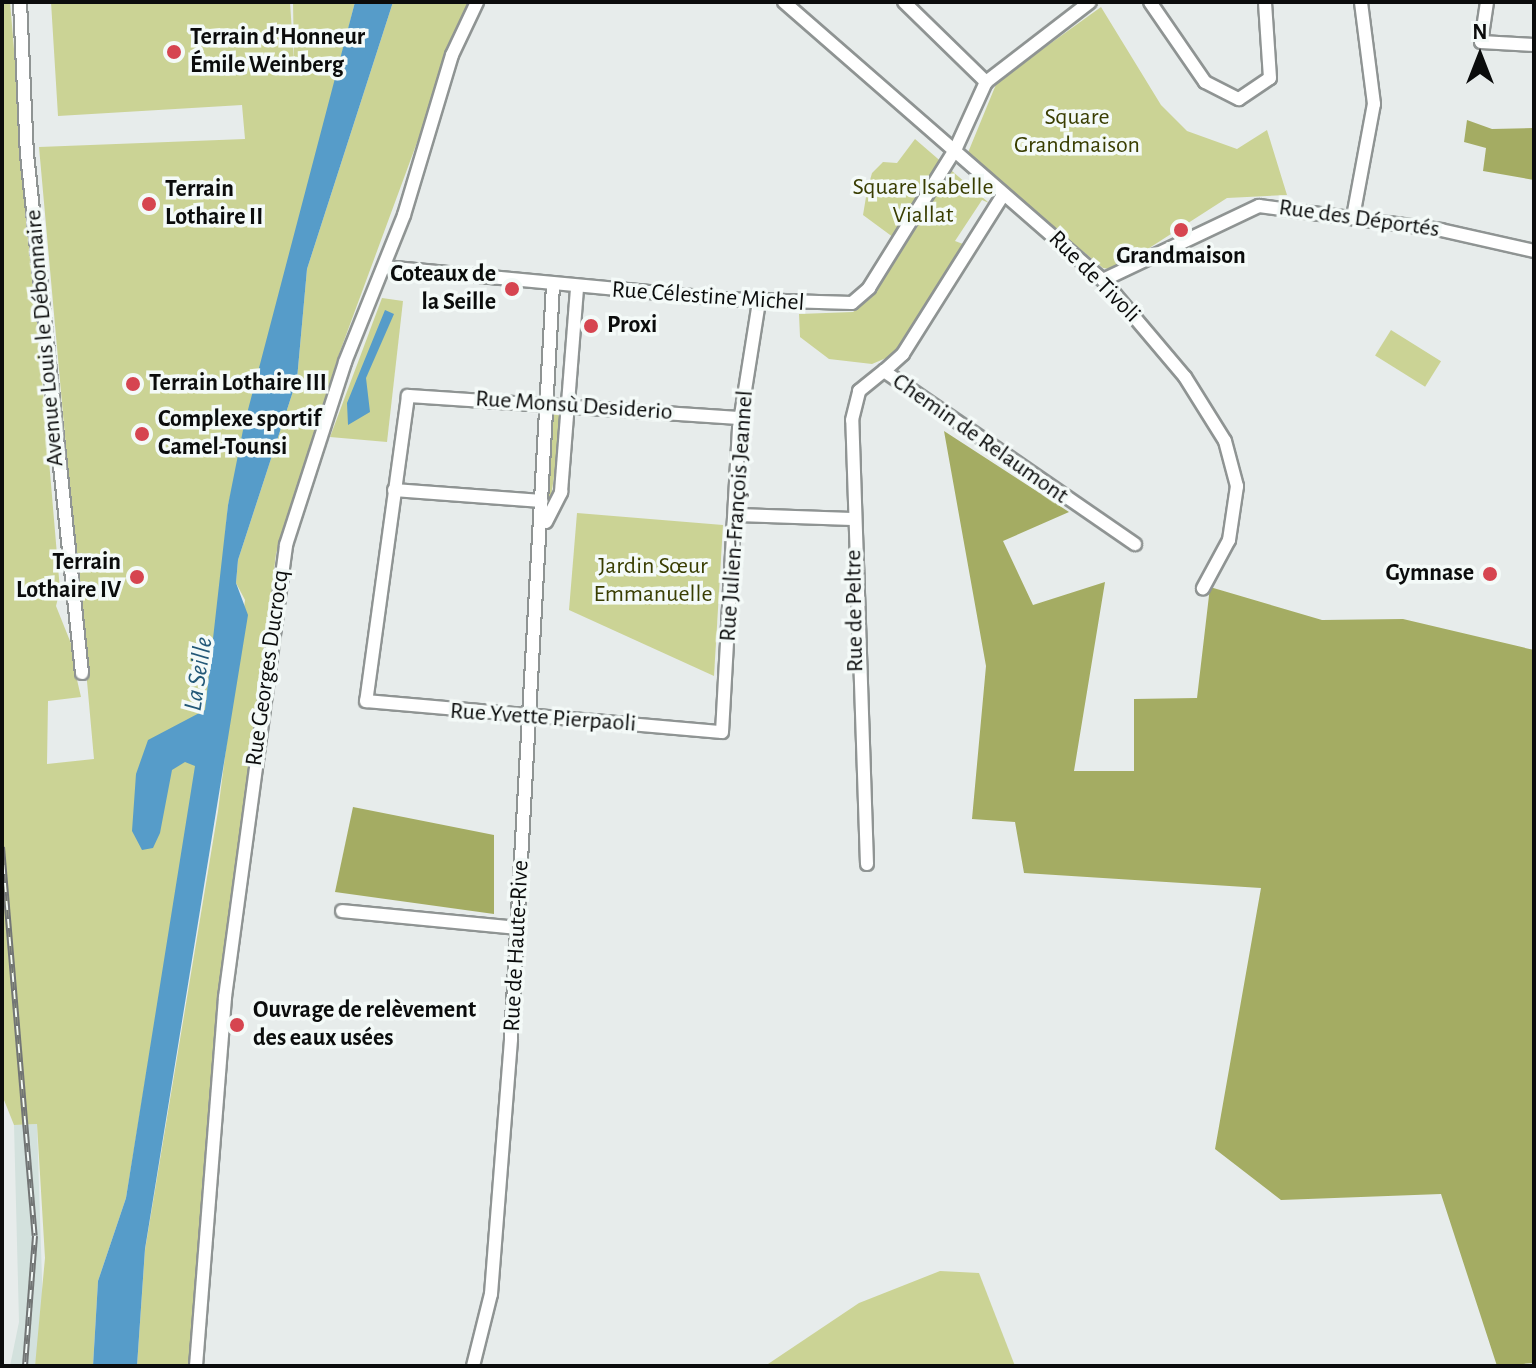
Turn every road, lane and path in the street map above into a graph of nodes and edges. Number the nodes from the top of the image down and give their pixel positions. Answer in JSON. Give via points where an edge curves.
{"nodes":[{"id":1,"x":20,"y":2,"type":"edge"},
{"id":2,"x":477,"y":2,"type":"edge"},
{"id":3,"x":784,"y":2,"type":"edge"},
{"id":4,"x":904,"y":2,"type":"edge"},
{"id":5,"x":1090,"y":2,"type":"edge"},
{"id":6,"x":1150,"y":2,"type":"edge"},
{"id":7,"x":1265,"y":2,"type":"edge"},
{"id":8,"x":1361,"y":2,"type":"edge"},
{"id":9,"x":1487,"y":2,"type":"edge"},
{"id":10,"x":1534,"y":45,"type":"edge"},
{"id":11,"x":986,"y":82,"type":"junction"},
{"id":12,"x":952,"y":153,"type":"junction"},
{"id":13,"x":1003,"y":195,"type":"junction"},
{"id":14,"x":1353,"y":217,"type":"junction"},
{"id":15,"x":1534,"y":251,"type":"edge"},
{"id":16,"x":384,"y":267,"type":"junction"},
{"id":17,"x":1103,"y":280,"type":"junction"},
{"id":18,"x":553,"y":285,"type":"junction"},
{"id":19,"x":577,"y":287,"type":"junction"},
{"id":20,"x":759,"y":302,"type":"junction"},
{"id":21,"x":884,"y":371,"type":"junction"},
{"id":22,"x":544,"y":403,"type":"junction"},
{"id":23,"x":567,"y":405,"type":"junction"},
{"id":24,"x":740,"y":418,"type":"junction"},
{"id":25,"x":394,"y":490,"type":"junction"},
{"id":26,"x":536,"y":500,"type":"junction"},
{"id":27,"x":557,"y":502,"type":"junction"},
{"id":28,"x":737,"y":515,"type":"junction"},
{"id":29,"x":853,"y":519,"type":"junction"},
{"id":30,"x":546,"y":522,"type":"junction"},
{"id":31,"x":1135,"y":544,"type":"dead end"},
{"id":32,"x":1203,"y":588,"type":"dead end"},
{"id":33,"x":82,"y":673,"type":"dead end"},
{"id":34,"x":531,"y":717,"type":"junction"},
{"id":35,"x":722,"y":732,"type":"joint"},
{"id":36,"x":867,"y":864,"type":"dead end"},
{"id":37,"x":342,"y":911,"type":"dead end"},
{"id":38,"x":517,"y":928,"type":"junction"},
{"id":39,"x":196,"y":1366,"type":"edge"},
{"id":40,"x":473,"y":1366,"type":"edge"}],
"edges":[{"from":1,"to":33,"type":"street","name":"Avenue Louis le Débonnaire","via":[[28,168]]},
{"from":2,"to":16,"type":"street","name":"Rue Georges Ducrocq","via":[[452,55]]},
{"from":3,"to":12,"type":"street","name":"Rue de Tivoli"},
{"from":4,"to":11,"type":"street"},
{"from":5,"to":11,"type":"street"},
{"from":6,"to":7,"type":"street","via":[[1205,82],[1239,99],[1270,78]]},
{"from":8,"to":14,"type":"street","via":[[1374,104]]},
{"from":9,"to":10,"type":"street","via":[[1481,42]]},
{"from":11,"to":12,"type":"street","name":"Rue Célestine Michel"},
{"from":12,"to":13,"type":"street","name":"Rue de Tivoli"},
{"from":12,"to":20,"type":"street","name":"Rue Célestine Michel","via":[[860,298],[838,306]]},
{"from":13,"to":17,"type":"street","name":"Rue de Tivoli"},
{"from":13,"to":21,"type":"street","name":"Chemin de Relaumont","via":[[903,354]]},
{"from":14,"to":15,"type":"street","name":"Rue des Déportés"},
{"from":14,"to":17,"type":"street","name":"Rue des Déportés","via":[[1245,209]]},
{"from":16,"to":18,"type":"street","name":"Rue Célestine Michel"},
{"from":16,"to":39,"type":"street","name":"Rue Georges Ducrocq","via":[[297,508],[273,612],[219,1060]]},
{"from":17,"to":32,"type":"street","name":"Rue de Tivoli","via":[[1171,358],[1225,441],[1237,486],[1235,522]]},
{"from":18,"to":19,"type":"street","name":"Rue Célestine Michel"},
{"from":18,"to":22,"type":"street","name":"Rue de Haute-Rive"},
{"from":19,"to":20,"type":"street","name":"Rue Célestine Michel"},
{"from":19,"to":23,"type":"street","name":"Rue de Haute-Rive"},
{"from":20,"to":24,"type":"street","name":"Rue Julien-François Jeannel"},
{"from":21,"to":29,"type":"street","name":"Rue de Peltre","via":[[854,401]]},
{"from":21,"to":31,"type":"street","name":"Chemin de Relaumont"},
{"from":22,"to":23,"type":"street","name":"Rue Monsù Desiderio"},
{"from":22,"to":25,"type":"street","name":"Rue Monsù Desiderio","via":[[408,396]]},
{"from":22,"to":26,"type":"street","name":"Rue de Haute-Rive"},
{"from":23,"to":24,"type":"street","name":"Rue Monsù Desiderio"},
{"from":23,"to":27,"type":"street","name":"Rue de Haute-Rive"},
{"from":24,"to":28,"type":"street","name":"Rue Julien-François Jeannel"},
{"from":25,"to":26,"type":"street"},
{"from":25,"to":34,"type":"street","name":"Rue Yvette Pierpaoli","via":[[366,701]]},
{"from":26,"to":27,"type":"street"},
{"from":26,"to":30,"type":"street","name":"Rue de Haute-Rive"},
{"from":27,"to":30,"type":"street","name":"Rue de Haute-Rive"},
{"from":28,"to":29,"type":"street"},
{"from":28,"to":35,"type":"street","name":"Rue Julien-François Jeannel"},
{"from":29,"to":36,"type":"street","name":"Rue de Peltre"},
{"from":30,"to":34,"type":"street","name":"Rue de Haute-Rive"},
{"from":34,"to":35,"type":"street","name":"Rue Yvette Pierpaoli"},
{"from":34,"to":38,"type":"street","name":"Rue de Haute-Rive"},
{"from":37,"to":38,"type":"street"},
{"from":38,"to":40,"type":"street","name":"Rue de Haute-Rive","via":[[491,1294]]}]}
